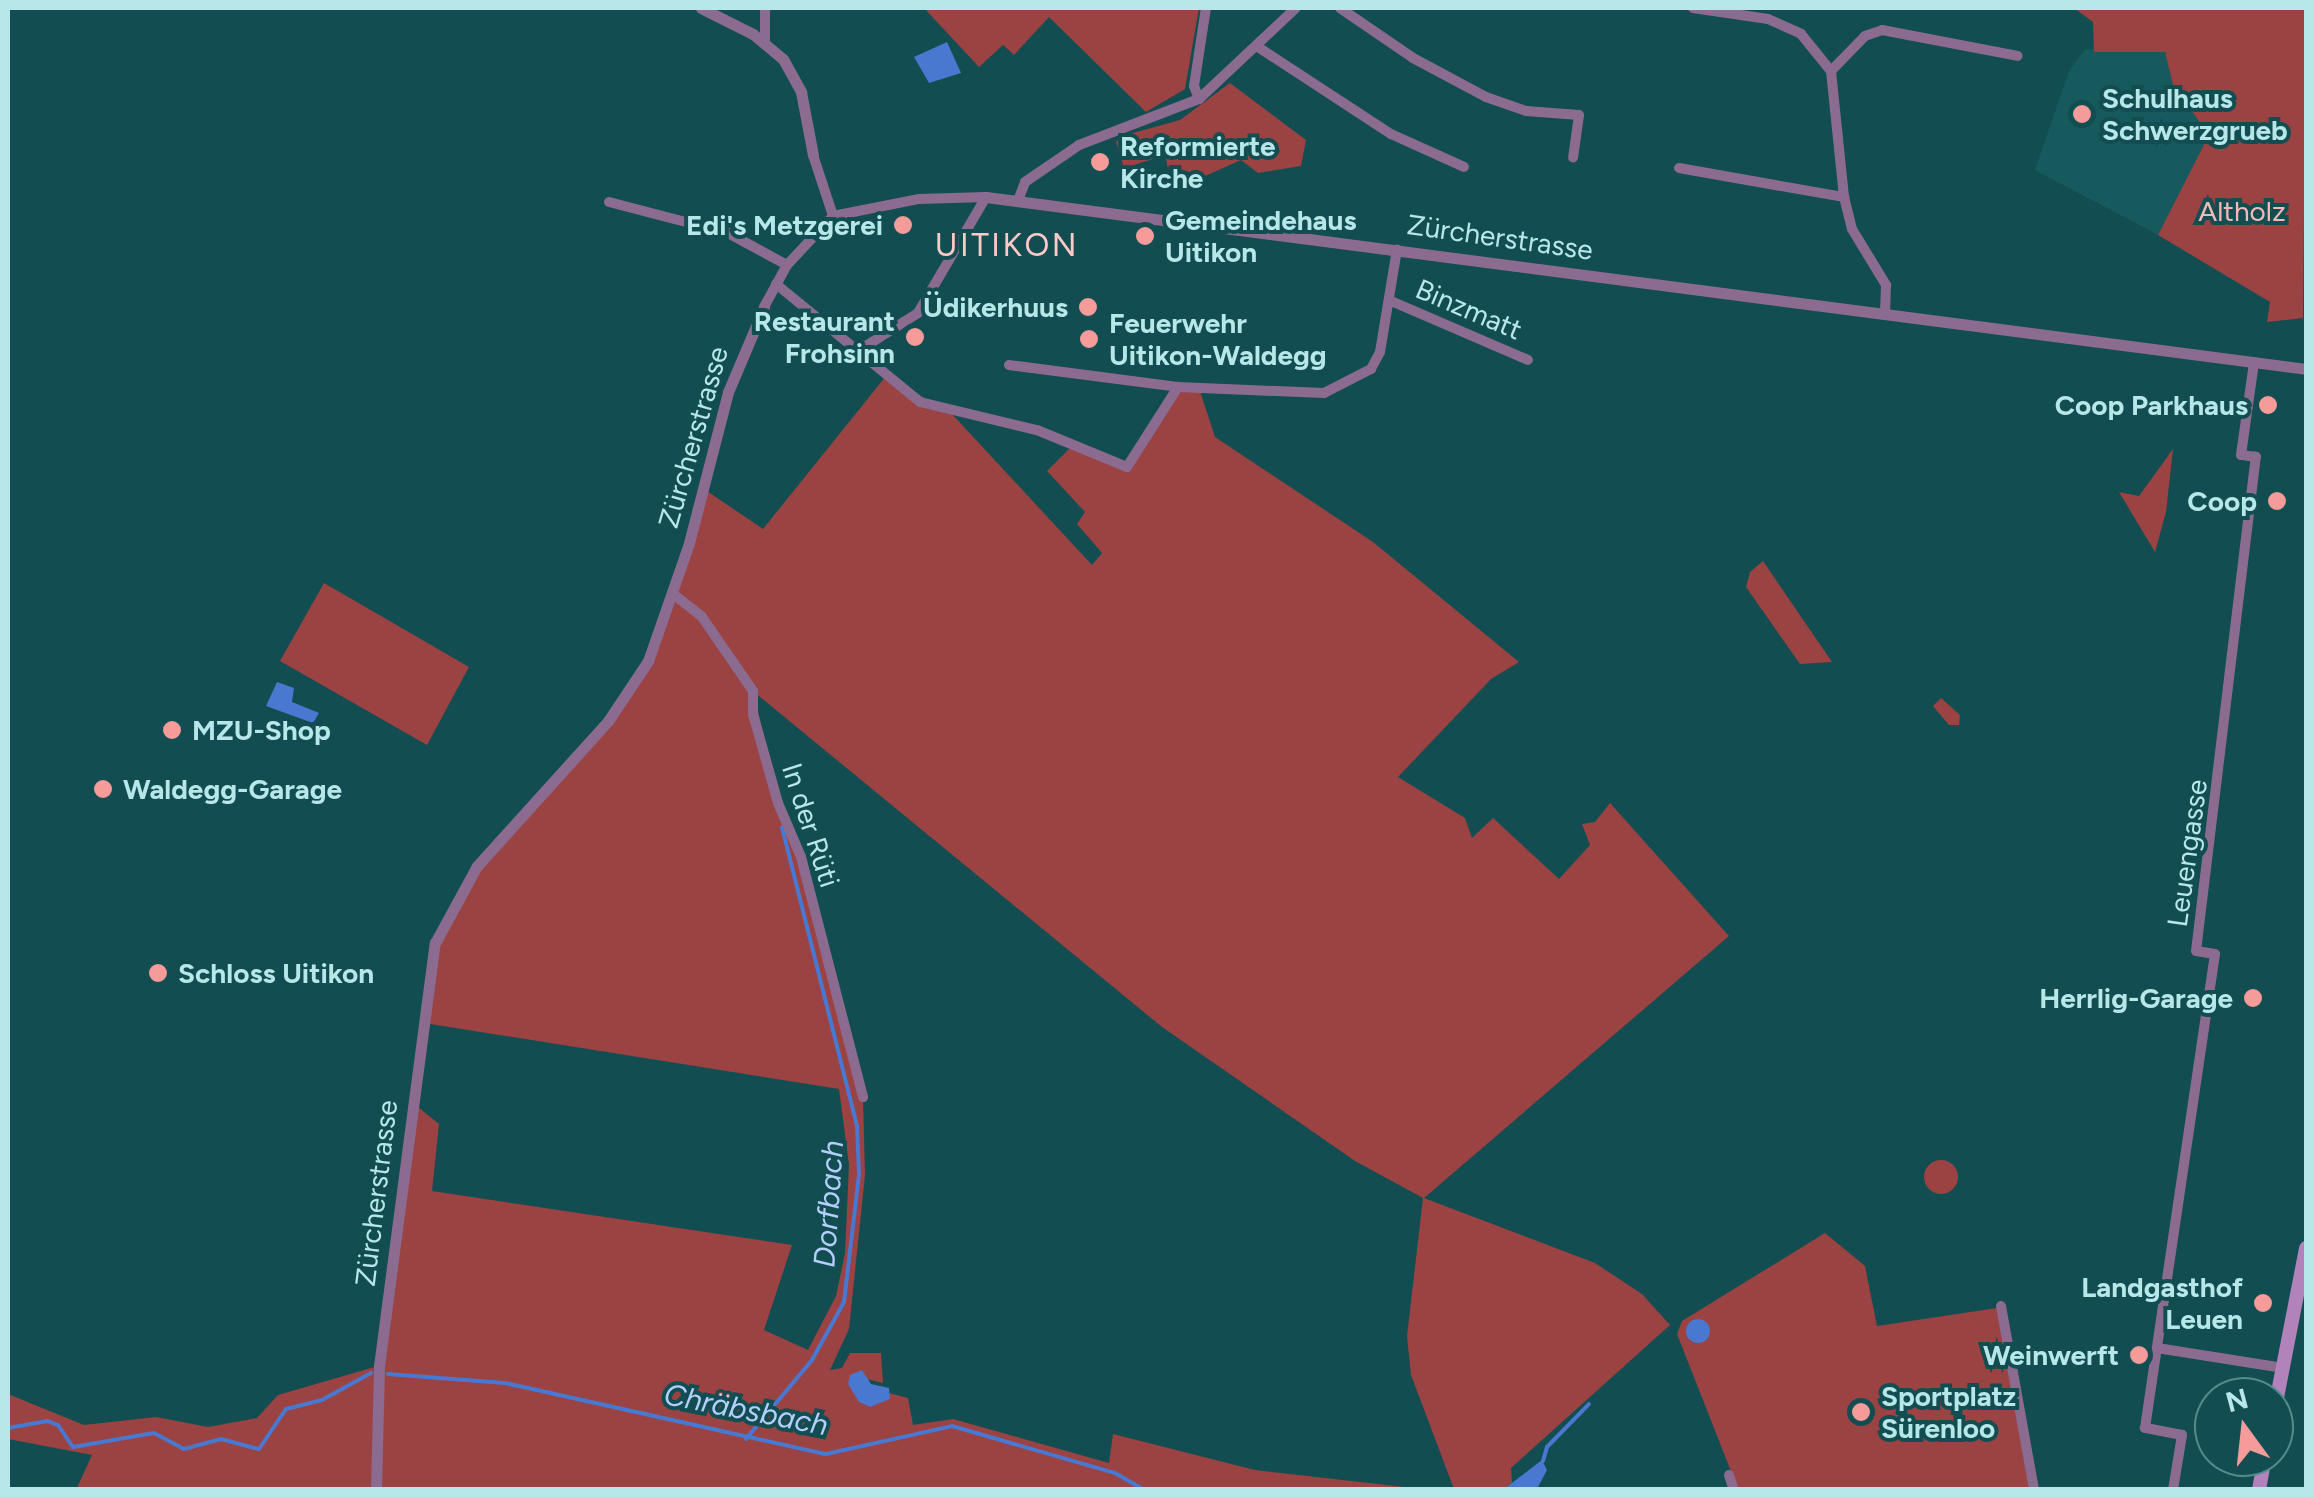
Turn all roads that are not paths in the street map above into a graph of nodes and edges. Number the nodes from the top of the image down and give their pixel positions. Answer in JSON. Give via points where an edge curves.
{"nodes":[{"id":1,"x":701,"y":8,"type":"edge"},
{"id":2,"x":766,"y":8,"type":"edge"},
{"id":3,"x":1206,"y":8,"type":"edge"},
{"id":4,"x":1296,"y":8,"type":"edge"},
{"id":5,"x":1340,"y":8,"type":"edge"},
{"id":6,"x":1694,"y":8,"type":"edge"},
{"id":7,"x":765,"y":43,"type":"junction"},
{"id":8,"x":1258,"y":47,"type":"junction"},
{"id":9,"x":2018,"y":56,"type":"dead end"},
{"id":10,"x":1831,"y":71,"type":"junction"},
{"id":11,"x":1199,"y":99,"type":"junction"},
{"id":12,"x":813,"y":155,"type":"joint"},
{"id":13,"x":1572,"y":158,"type":"dead end"},
{"id":14,"x":1464,"y":167,"type":"dead end"},
{"id":15,"x":1679,"y":168,"type":"dead end"},
{"id":16,"x":986,"y":197,"type":"junction"},
{"id":17,"x":1020,"y":198,"type":"junction"},
{"id":18,"x":1844,"y":198,"type":"junction"},
{"id":19,"x":609,"y":202,"type":"dead end"},
{"id":20,"x":834,"y":216,"type":"junction"},
{"id":21,"x":1397,"y":248,"type":"junction"},
{"id":22,"x":788,"y":265,"type":"junction"},
{"id":23,"x":776,"y":284,"type":"junction"},
{"id":24,"x":1392,"y":301,"type":"junction"},
{"id":25,"x":764,"y":307,"type":"joint"},
{"id":26,"x":1885,"y":312,"type":"junction"},
{"id":27,"x":858,"y":351,"type":"junction"},
{"id":28,"x":1528,"y":360,"type":"dead end"},
{"id":29,"x":2254,"y":362,"type":"junction"},
{"id":30,"x":1010,"y":365,"type":"dead end"},
{"id":31,"x":2306,"y":369,"type":"edge"},
{"id":32,"x":1178,"y":386,"type":"junction"},
{"id":33,"x":672,"y":594,"type":"junction"},
{"id":34,"x":863,"y":1097,"type":"dead end"},
{"id":35,"x":2306,"y":1248,"type":"edge"},
{"id":36,"x":2001,"y":1306,"type":"dead end"},
{"id":37,"x":2156,"y":1348,"type":"junction"},
{"id":38,"x":2283,"y":1368,"type":"junction"},
{"id":39,"x":2281,"y":1377,"type":"edge"},
{"id":40,"x":1729,"y":1475,"type":"dead end"},
{"id":41,"x":376,"y":1490,"type":"edge"},
{"id":42,"x":1734,"y":1490,"type":"edge"},
{"id":43,"x":2034,"y":1490,"type":"edge"},
{"id":44,"x":2173,"y":1490,"type":"edge"}],
"edges":[{"from":1,"to":7,"type":"street"},
{"from":2,"to":7,"type":"street"},
{"from":3,"to":11,"type":"street","via":[[1194,86]]},
{"from":4,"to":8,"type":"street"},
{"from":5,"to":13,"type":"street","via":[[1486,97],[1526,110],[1579,115]]},
{"from":6,"to":10,"type":"street","via":[[1768,19],[1801,34]]},
{"from":7,"to":12,"type":"street","via":[[783,59],[800,92]]},
{"from":8,"to":11,"type":"street"},
{"from":8,"to":14,"type":"street","via":[[1391,134]]},
{"from":9,"to":10,"type":"street","via":[[1882,30],[1865,36]]},
{"from":10,"to":18,"type":"street"},
{"from":11,"to":17,"type":"street","via":[[1078,145],[1025,182]]},
{"from":12,"to":20,"type":"street"},
{"from":15,"to":18,"type":"street"},
{"from":16,"to":17,"type":"street","name":"Zürcherstrasse"},
{"from":16,"to":20,"type":"street","name":"Zürcherstrasse","via":[[919,200]]},
{"from":16,"to":27,"type":"street","via":[[918,313]]},
{"from":17,"to":21,"type":"street","name":"Zürcherstrasse"},
{"from":18,"to":26,"type":"street","via":[[1852,229],[1886,285]]},
{"from":19,"to":22,"type":"street","via":[[728,233]]},
{"from":20,"to":22,"type":"street","name":"Zürcherstrasse"},
{"from":21,"to":24,"type":"street"},
{"from":21,"to":26,"type":"street","name":"Zürcherstrasse"},
{"from":22,"to":23,"type":"street","name":"Zürcherstrasse"},
{"from":23,"to":25,"type":"street","name":"Zürcherstrasse"},
{"from":23,"to":27,"type":"street"},
{"from":24,"to":28,"type":"street","name":"Binzmatt"},
{"from":24,"to":32,"type":"street","via":[[1372,369],[1341,388],[1324,393]]},
{"from":25,"to":33,"type":"street","name":"Zürcherstrasse","via":[[728,392]]},
{"from":26,"to":29,"type":"street","name":"Zürcherstrasse"},
{"from":27,"to":32,"type":"street","via":[[920,402],[1036,430],[1127,467]]},
{"from":29,"to":31,"type":"street","name":"Zürcherstrasse"},
{"from":29,"to":37,"type":"street","name":"Leuengasse","via":[[2242,455],[2256,457],[2196,951],[2215,954]]},
{"from":30,"to":32,"type":"street"},
{"from":33,"to":34,"type":"street","name":"In der Rüti","via":[[702,617],[753,691],[753,714],[778,804],[802,857]]},
{"from":33,"to":41,"type":"street","name":"Zürcherstrasse","via":[[627,695],[489,851],[446,916],[432,956],[375,1402]]},
{"from":35,"to":38,"type":"main road"},
{"from":36,"to":43,"type":"street"},
{"from":37,"to":38,"type":"street"},
{"from":37,"to":44,"type":"street","name":"Leuengasse","via":[[2145,1428],[2182,1435]]},
{"from":38,"to":39,"type":"main road"},
{"from":40,"to":42,"type":"street"}]}
